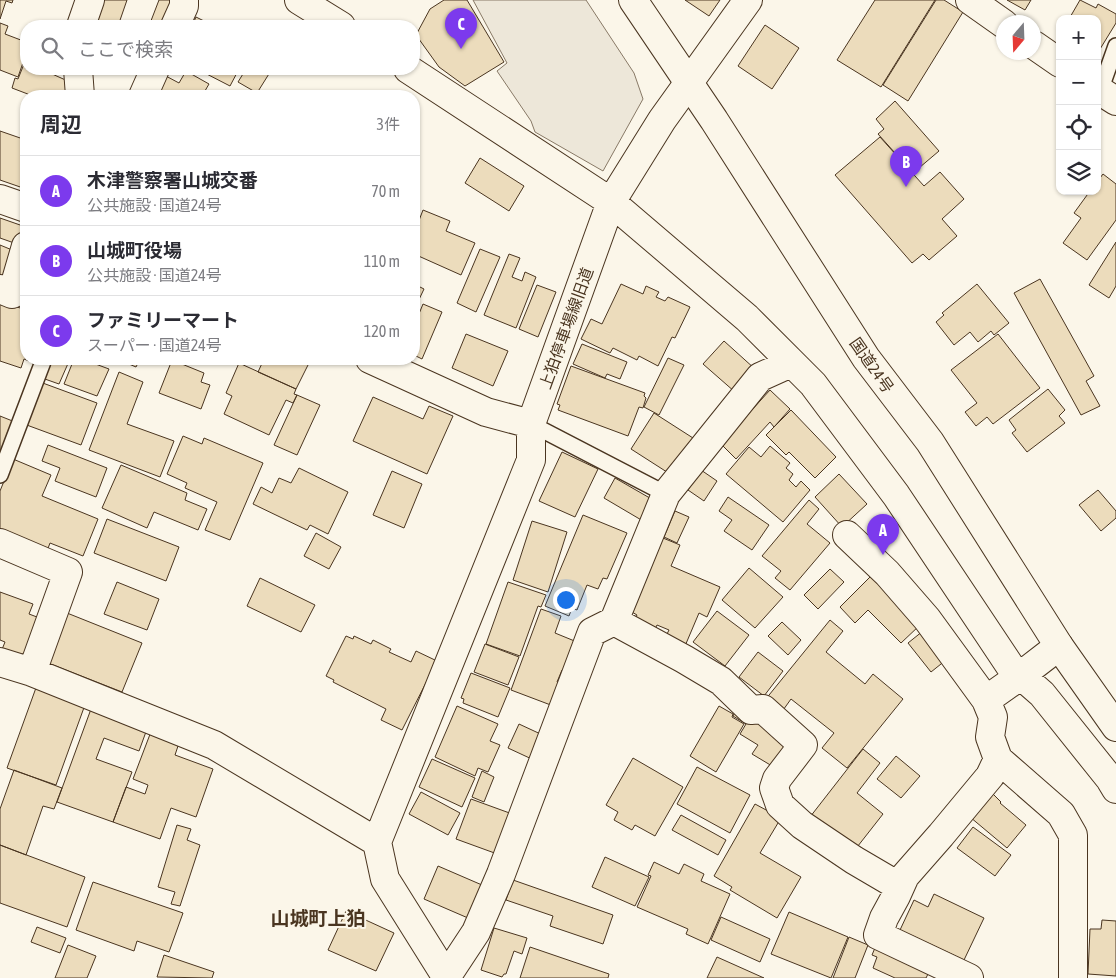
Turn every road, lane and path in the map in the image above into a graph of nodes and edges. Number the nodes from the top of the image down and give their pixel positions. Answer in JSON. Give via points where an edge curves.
{"nodes":[{"id":1,"x":90,"y":0,"type":"edge"},
{"id":2,"x":184,"y":0,"type":"edge"},
{"id":3,"x":299,"y":0,"type":"edge"},
{"id":4,"x":632,"y":0,"type":"edge"},
{"id":5,"x":748,"y":0,"type":"edge"},
{"id":6,"x":970,"y":0,"type":"edge"},
{"id":7,"x":996,"y":18,"type":"edge"},
{"id":8,"x":83,"y":20,"type":"edge"},
{"id":9,"x":178,"y":20,"type":"edge"},
{"id":10,"x":331,"y":20,"type":"edge"},
{"id":11,"x":1116,"y":46,"type":"edge"},
{"id":12,"x":1041,"y":49,"type":"edge"},
{"id":13,"x":1056,"y":60,"type":"edge"},
{"id":14,"x":78,"y":75,"type":"edge"},
{"id":15,"x":153,"y":75,"type":"edge"},
{"id":16,"x":417,"y":75,"type":"edge"},
{"id":17,"x":689,"y":83,"type":"junction"},
{"id":18,"x":80,"y":90,"type":"edge"},
{"id":19,"x":146,"y":90,"type":"edge"},
{"id":20,"x":1104,"y":94,"type":"edge"},
{"id":21,"x":0,"y":198,"type":"edge"},
{"id":22,"x":611,"y":202,"type":"junction"},
{"id":23,"x":20,"y":206,"type":"edge"},
{"id":24,"x":20,"y":267,"type":"edge"},
{"id":25,"x":0,"y":289,"type":"edge"},
{"id":26,"x":792,"y":363,"type":"junction"},
{"id":27,"x":42,"y":365,"type":"edge"},
{"id":28,"x":383,"y":365,"type":"edge"},
{"id":29,"x":531,"y":424,"type":"junction"},
{"id":30,"x":0,"y":475,"type":"edge"},
{"id":31,"x":666,"y":494,"type":"junction"},
{"id":32,"x":847,"y":535,"type":"dead end"},
{"id":33,"x":0,"y":543,"type":"edge"},
{"id":34,"x":614,"y":621,"type":"junction"},
{"id":35,"x":1059,"y":646,"type":"junction"},
{"id":36,"x":0,"y":662,"type":"edge"},
{"id":37,"x":32,"y":672,"type":"junction"},
{"id":38,"x":1020,"y":676,"type":"junction"},
{"id":39,"x":986,"y":700,"type":"junction"},
{"id":40,"x":1116,"y":727,"type":"edge"},
{"id":41,"x":998,"y":759,"type":"junction"},
{"id":42,"x":1116,"y":789,"type":"edge"},
{"id":43,"x":377,"y":842,"type":"junction"},
{"id":44,"x":900,"y":887,"type":"junction"},
{"id":45,"x":937,"y":971,"type":"edge"},
{"id":46,"x":447,"y":977,"type":"edge"},
{"id":47,"x":969,"y":978,"type":"edge"},
{"id":48,"x":1073,"y":978,"type":"edge"}],
"edges":[{"from":1,"to":8,"type":"main road"},
{"from":2,"to":9,"type":"main road"},
{"from":3,"to":10,"type":"main road"},
{"from":4,"to":17,"type":"main road","name":"国道24号"},
{"from":5,"to":17,"type":"main road","name":"上狛停車場線旧道"},
{"from":6,"to":7,"type":"main road"},
{"from":11,"to":20,"type":"lane"},
{"from":12,"to":13,"type":"main road"},
{"from":14,"to":18,"type":"main road"},
{"from":15,"to":19,"type":"main road"},
{"from":16,"to":22,"type":"main road"},
{"from":17,"to":22,"type":"main road","name":"上狛停車場線旧道"},
{"from":17,"to":35,"type":"main road","name":"国道24号","via":[[866,358],[930,442]]},
{"from":21,"to":23,"type":"main road"},
{"from":22,"to":26,"type":"main road","via":[[747,318]]},
{"from":22,"to":29,"type":"main road","name":"上狛停車場線旧道"},
{"from":24,"to":25,"type":"main road","via":[[12,294]]},
{"from":26,"to":31,"type":"main road","via":[[760,378]]},
{"from":26,"to":38,"type":"main road","via":[[813,384],[896,495],[1010,666]]},
{"from":27,"to":30,"type":"lane"},
{"from":28,"to":29,"type":"main road","via":[[486,412]]},
{"from":29,"to":31,"type":"lane"},
{"from":29,"to":43,"type":"main road","name":"上狛停車場線旧道","via":[[531,460]]},
{"from":31,"to":34,"type":"main road"},
{"from":32,"to":39,"type":"main road","via":[[888,573],[927,619]]},
{"from":33,"to":37,"type":"main road","via":[[68,572]]},
{"from":34,"to":44,"type":"main road","via":[[721,681],[752,710],[763,709],[803,745],[777,779],[774,788],[780,805],[802,825]]},
{"from":34,"to":46,"type":"main road","via":[[592,632],[501,874],[476,932]]},
{"from":35,"to":38,"type":"main road"},
{"from":35,"to":40,"type":"main road","name":"国道24号"},
{"from":36,"to":37,"type":"main road"},
{"from":37,"to":43,"type":"main road","via":[[214,745]]},
{"from":38,"to":39,"type":"main road"},
{"from":38,"to":42,"type":"main road","via":[[1042,694]]},
{"from":39,"to":41,"type":"main road","via":[[993,717],[990,737]]},
{"from":41,"to":44,"type":"main road","via":[[990,776],[905,876]]},
{"from":41,"to":48,"type":"main road","via":[[1061,814],[1073,835]]},
{"from":43,"to":46,"type":"main road","via":[[385,879]]},
{"from":44,"to":45,"type":"main road","via":[[878,935]]},
{"from":45,"to":47,"type":"main road"}]}
